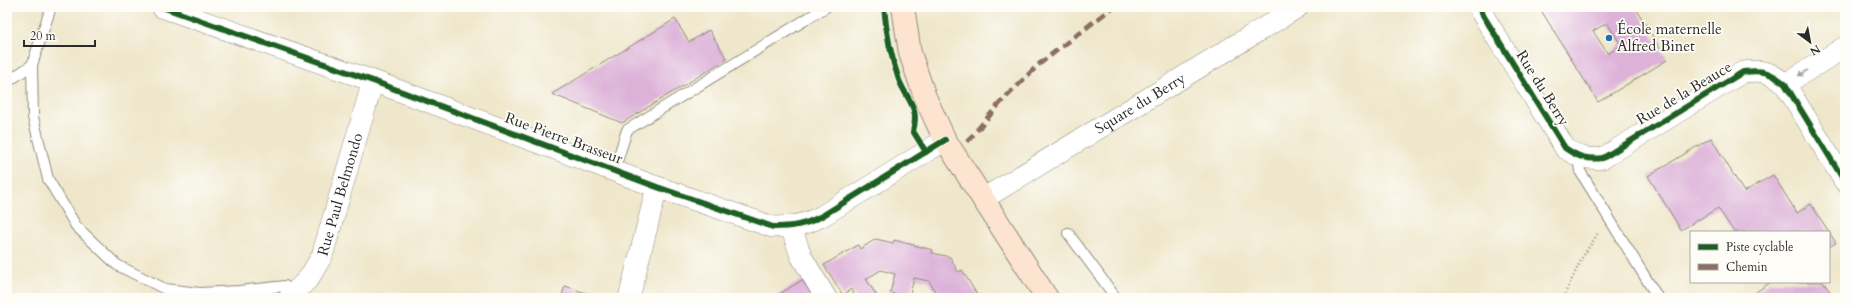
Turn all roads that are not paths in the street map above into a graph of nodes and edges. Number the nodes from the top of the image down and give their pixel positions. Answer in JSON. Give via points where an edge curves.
{"nodes":[{"id":1,"x":51,"y":7,"type":"edge"},
{"id":2,"x":162,"y":7,"type":"edge"},
{"id":3,"x":826,"y":7,"type":"edge"},
{"id":4,"x":903,"y":7,"type":"edge"},
{"id":5,"x":1298,"y":7,"type":"edge"},
{"id":6,"x":1478,"y":7,"type":"edge"},
{"id":7,"x":1845,"y":48,"type":"edge"},
{"id":8,"x":32,"y":65,"type":"junction"},
{"id":9,"x":373,"y":81,"type":"junction"},
{"id":10,"x":7,"y":82,"type":"edge"},
{"id":11,"x":1785,"y":84,"type":"junction"},
{"id":12,"x":945,"y":140,"type":"junction"},
{"id":13,"x":1578,"y":156,"type":"junction"},
{"id":14,"x":1603,"y":158,"type":"joint"},
{"id":15,"x":614,"y":171,"type":"junction"},
{"id":16,"x":1845,"y":182,"type":"edge"},
{"id":17,"x":657,"y":187,"type":"junction"},
{"id":18,"x":983,"y":200,"type":"junction"},
{"id":19,"x":791,"y":227,"type":"junction"},
{"id":20,"x":1068,"y":233,"type":"dead end"},
{"id":21,"x":292,"y":296,"type":"edge"},
{"id":22,"x":629,"y":298,"type":"edge"},
{"id":23,"x":826,"y":298,"type":"edge"},
{"id":24,"x":1047,"y":298,"type":"edge"},
{"id":25,"x":1116,"y":298,"type":"edge"},
{"id":26,"x":1658,"y":298,"type":"edge"}],
"edges":[{"from":1,"to":8,"type":"lane"},
{"from":2,"to":9,"type":"street","name":"Rue Pierre Brasseur"},
{"from":3,"to":15,"type":"lane","via":[[627,130]]},
{"from":4,"to":12,"type":"street","via":[[910,53],[925,97]]},
{"from":5,"to":18,"type":"street","name":"Square du Berry"},
{"from":6,"to":13,"type":"street","name":"Rue du Berry","via":[[1565,148]]},
{"from":7,"to":11,"type":"street","one_way":true},
{"from":8,"to":10,"type":"lane"},
{"from":8,"to":21,"type":"lane","via":[[33,117],[48,179],[76,226],[118,265],[165,289],[200,293],[285,286]]},
{"from":9,"to":15,"type":"street","name":"Rue Pierre Brasseur"},
{"from":9,"to":21,"type":"street","name":"Rue Paul Belmondo","via":[[322,256],[309,278]]},
{"from":11,"to":14,"type":"street","name":"Rue de la Beauce","via":[[1773,74],[1760,70],[1743,72]]},
{"from":11,"to":16,"type":"street","name":"Rue de la Beauce"},
{"from":12,"to":18,"type":"street"},
{"from":12,"to":19,"type":"street","name":"Rue Pierre Brasseur","via":[[822,216]]},
{"from":13,"to":14,"type":"street","name":"Rue du Berry","via":[[1591,160]]},
{"from":13,"to":26,"type":"lane","via":[[1580,171]]},
{"from":15,"to":17,"type":"street","name":"Rue Pierre Brasseur"},
{"from":17,"to":19,"type":"street","name":"Rue Pierre Brasseur","via":[[773,227]]},
{"from":17,"to":22,"type":"street"},
{"from":18,"to":24,"type":"street"},
{"from":19,"to":23,"type":"street","via":[[801,256]]},
{"from":20,"to":25,"type":"lane"}]}
